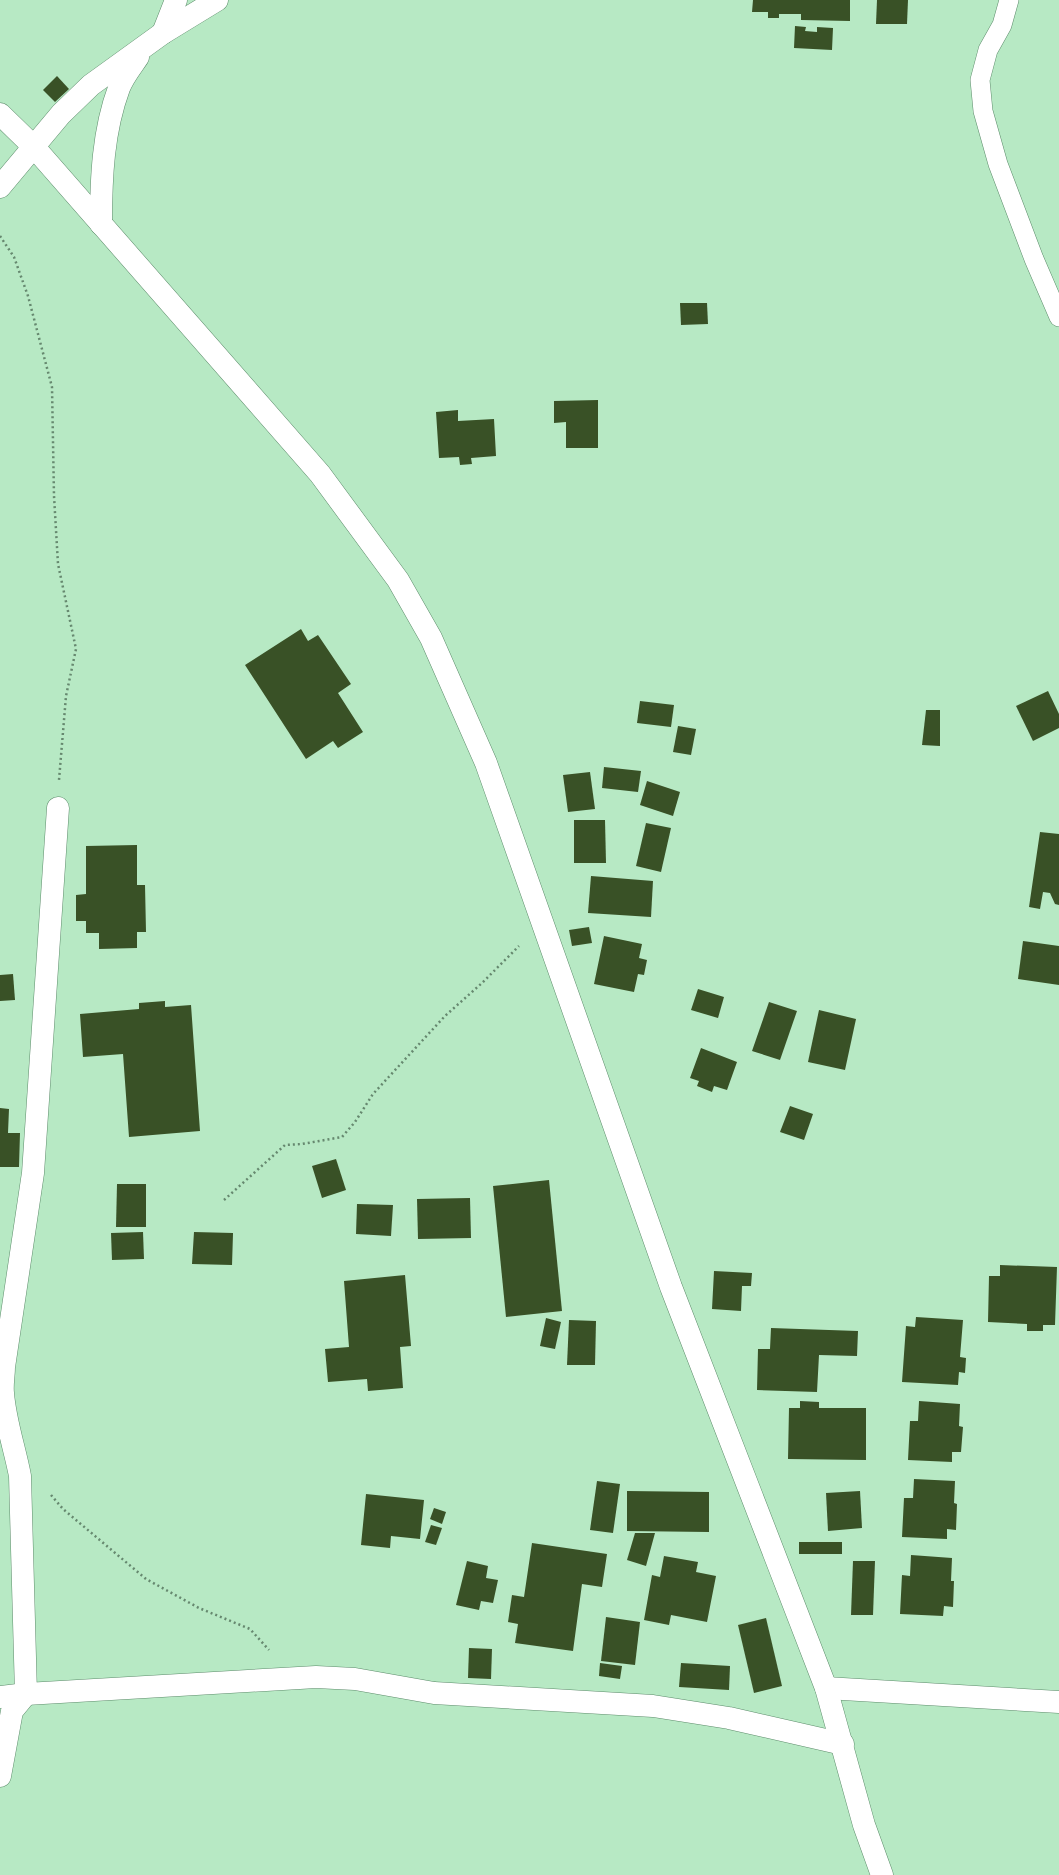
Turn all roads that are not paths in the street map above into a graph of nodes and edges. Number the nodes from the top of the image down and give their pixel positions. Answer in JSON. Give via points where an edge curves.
{"nodes":[{"id":1,"x":176,"y":0,"type":"edge"},
{"id":2,"x":217,"y":0,"type":"edge"},
{"id":3,"x":1008,"y":0,"type":"edge"},
{"id":4,"x":163,"y":34,"type":"junction"},
{"id":5,"x":144,"y":48,"type":"junction"},
{"id":6,"x":0,"y":114,"type":"edge"},
{"id":7,"x":34,"y":147,"type":"junction"},
{"id":8,"x":0,"y":187,"type":"edge"},
{"id":9,"x":101,"y":224,"type":"junction"},
{"id":10,"x":1059,"y":317,"type":"edge"},
{"id":11,"x":58,"y":808,"type":"road end"},
{"id":12,"x":826,"y":1688,"type":"junction"},
{"id":13,"x":26,"y":1694,"type":"junction"},
{"id":14,"x":0,"y":1697,"type":"edge"},
{"id":15,"x":1059,"y":1702,"type":"edge"},
{"id":16,"x":843,"y":1744,"type":"junction"},
{"id":17,"x":0,"y":1776,"type":"edge"},
{"id":18,"x":882,"y":1875,"type":"edge"}],
"edges":[{"from":1,"to":4,"type":"street"},
{"from":2,"to":4,"type":"street"},
{"from":3,"to":10,"type":"lane","via":[[1002,25],[988,50],[980,80],[983,112],[1034,259]]},
{"from":4,"to":5,"type":"street"},
{"from":5,"to":7,"type":"street","via":[[92,85],[61,114]]},
{"from":5,"to":9,"type":"street","via":[[119,86],[109,126],[101,180]]},
{"from":6,"to":7,"type":"street"},
{"from":7,"to":8,"type":"street"},
{"from":7,"to":9,"type":"street"},
{"from":9,"to":12,"type":"street","via":[[320,474],[398,580],[431,638],[486,763],[671,1287]]},
{"from":11,"to":13,"type":"street","via":[[33,1173],[4,1367],[3,1392],[20,1476]]},
{"from":12,"to":15,"type":"street"},
{"from":12,"to":16,"type":"street"},
{"from":13,"to":14,"type":"street"},
{"from":13,"to":16,"type":"street","via":[[316,1677],[355,1679],[434,1693],[653,1706],[729,1718]]},
{"from":13,"to":17,"type":"street","via":[[12,1711]]},
{"from":16,"to":18,"type":"street","via":[[864,1825]]}]}
